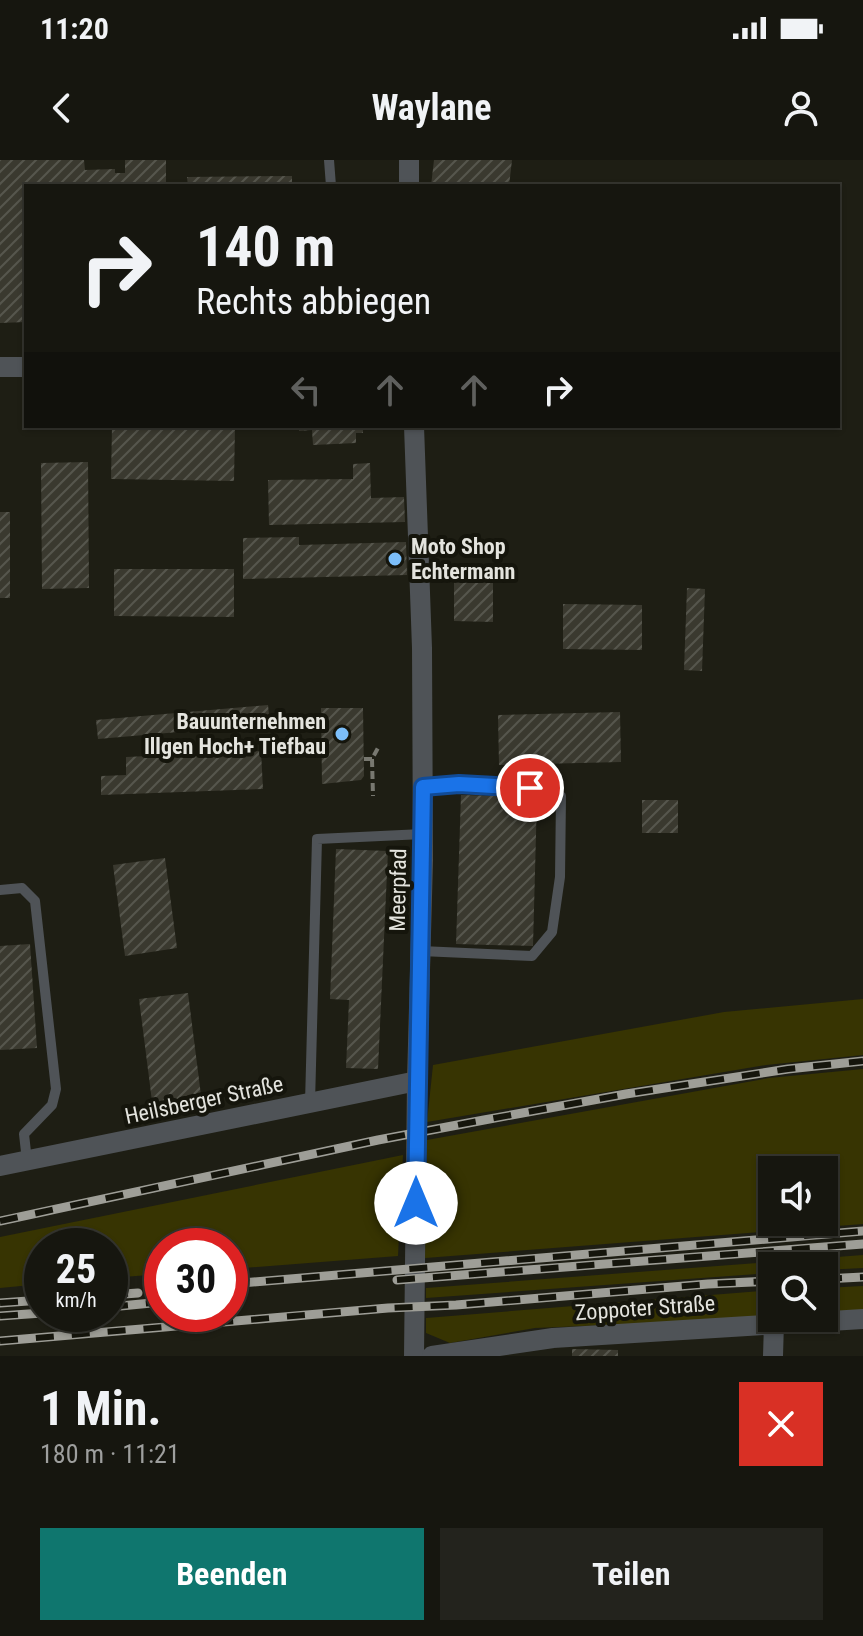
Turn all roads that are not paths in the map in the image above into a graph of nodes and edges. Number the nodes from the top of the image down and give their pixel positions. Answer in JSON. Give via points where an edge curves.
{"nodes":[{"id":1,"x":329,"y":160,"type":"edge"},
{"id":2,"x":409,"y":160,"type":"edge"},
{"id":3,"x":331,"y":184,"type":"edge"},
{"id":4,"x":409,"y":184,"type":"edge"},
{"id":5,"x":0,"y":367,"type":"edge"},
{"id":6,"x":24,"y":367,"type":"edge"},
{"id":7,"x":414,"y":428,"type":"edge"},
{"id":8,"x":423,"y":787,"type":"junction"},
{"id":9,"x":423,"y":834,"type":"junction"},
{"id":10,"x":0,"y":890,"type":"edge"},
{"id":11,"x":421,"y":951,"type":"junction"},
{"id":12,"x":417,"y":1081,"type":"junction"},
{"id":13,"x":310,"y":1103,"type":"junction"},
{"id":14,"x":27,"y":1161,"type":"junction"},
{"id":15,"x":0,"y":1166,"type":"edge"},
{"id":16,"x":863,"y":1319,"type":"edge"},
{"id":17,"x":838,"y":1320,"type":"edge"},
{"id":18,"x":758,"y":1325,"type":"edge"},
{"id":19,"x":774,"y":1332,"type":"edge"},
{"id":20,"x":553,"y":1347,"type":"edge"},
{"id":21,"x":414,"y":1356,"type":"edge"},
{"id":22,"x":432,"y":1356,"type":"edge"},
{"id":23,"x":773,"y":1356,"type":"edge"}],
"edges":[{"from":1,"to":3,"type":"lane"},
{"from":2,"to":4,"type":"street"},
{"from":5,"to":6,"type":"street"},
{"from":7,"to":8,"type":"street","name":"Meerpfad"},
{"from":8,"to":9,"type":"street","name":"Meerpfad"},
{"from":8,"to":11,"type":"lane","via":[[549,789],[561,796],[552,932],[532,956]]},
{"from":9,"to":11,"type":"street","name":"Meerpfad"},
{"from":9,"to":13,"type":"lane","via":[[317,839]]},
{"from":10,"to":14,"type":"lane","via":[[22,888],[35,901],[56,1089],[52,1105],[24,1134]]},
{"from":11,"to":12,"type":"street","name":"Meerpfad"},
{"from":12,"to":13,"type":"street","name":"Heilsberger Straße"},
{"from":12,"to":21,"type":"street","name":"Meerpfad"},
{"from":13,"to":14,"type":"street","name":"Heilsberger Straße"},
{"from":14,"to":15,"type":"street","name":"Heilsberger Straße"},
{"from":16,"to":17,"type":"street","name":"Zoppoter Straße"},
{"from":18,"to":20,"type":"street","name":"Zoppoter Straße"},
{"from":19,"to":23,"type":"street"},
{"from":20,"to":22,"type":"street","name":"Zoppoter Straße"}]}
